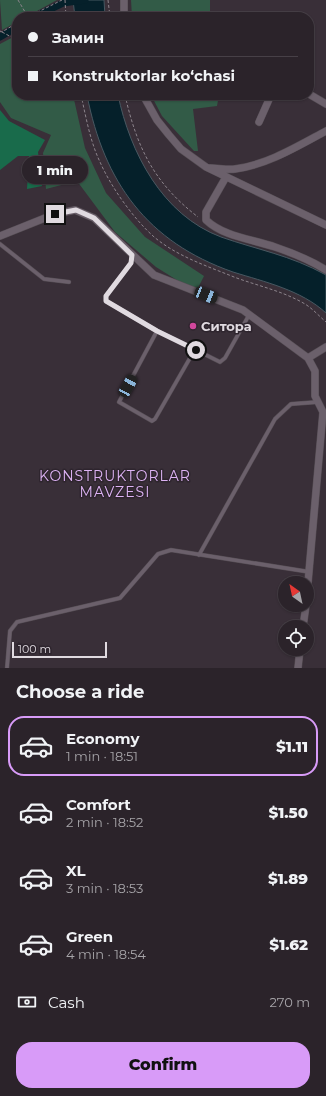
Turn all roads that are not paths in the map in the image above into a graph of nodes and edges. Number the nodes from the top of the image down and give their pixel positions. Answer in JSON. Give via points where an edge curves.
{"nodes":[{"id":1,"x":124,"y":0,"type":"edge"},
{"id":2,"x":124,"y":12,"type":"edge"},
{"id":3,"x":314,"y":97,"type":"edge"},
{"id":4,"x":146,"y":100,"type":"edge"},
{"id":5,"x":269,"y":100,"type":"edge"},
{"id":6,"x":326,"y":104,"type":"edge"},
{"id":7,"x":259,"y":122,"type":"dead end"},
{"id":8,"x":326,"y":131,"type":"edge"},
{"id":9,"x":206,"y":167,"type":"junction"},
{"id":10,"x":226,"y":177,"type":"junction"},
{"id":11,"x":326,"y":225,"type":"edge"},
{"id":12,"x":0,"y":236,"type":"edge"},
{"id":13,"x":0,"y":244,"type":"edge"},
{"id":14,"x":132,"y":255,"type":"junction"},
{"id":15,"x":326,"y":270,"type":"edge"},
{"id":16,"x":69,"y":282,"type":"dead end"},
{"id":17,"x":250,"y":314,"type":"junction"},
{"id":18,"x":157,"y":331,"type":"junction"},
{"id":19,"x":326,"y":346,"type":"edge"},
{"id":20,"x":196,"y":350,"type":"junction"},
{"id":21,"x":308,"y":358,"type":"junction"},
{"id":22,"x":318,"y":402,"type":"junction"},
{"id":23,"x":199,"y":555,"type":"junction"},
{"id":24,"x":310,"y":572,"type":"junction"},
{"id":25,"x":309,"y":576,"type":"edge"},
{"id":26,"x":299,"y":656,"type":"edge"},
{"id":27,"x":7,"y":668,"type":"edge"},
{"id":28,"x":298,"y":668,"type":"edge"}],
"edges":[{"from":1,"to":2,"type":"street"},
{"from":3,"to":6,"type":"street"},
{"from":4,"to":9,"type":"street","via":[[153,115],[181,149]]},
{"from":5,"to":7,"type":"street"},
{"from":8,"to":9,"type":"street","via":[[256,164],[233,169]]},
{"from":9,"to":10,"type":"street"},
{"from":10,"to":11,"type":"street"},
{"from":10,"to":15,"type":"street","via":[[206,212],[206,220],[211,225],[232,236],[298,255]]},
{"from":12,"to":14,"type":"street","via":[[55,214],[76,210],[94,218]]},
{"from":13,"to":16,"type":"lane","via":[[44,278]]},
{"from":14,"to":17,"type":"street","via":[[154,275]]},
{"from":14,"to":18,"type":"lane","via":[[131,263],[106,296],[106,301]]},
{"from":17,"to":20,"type":"lane","via":[[225,358],[220,362]]},
{"from":17,"to":21,"type":"street"},
{"from":18,"to":20,"type":"lane"},
{"from":18,"to":20,"type":"lane","via":[[119,402],[147,419],[155,419]]},
{"from":19,"to":21,"type":"street"},
{"from":21,"to":22,"type":"street","via":[[315,371],[315,396]]},
{"from":22,"to":23,"type":"lane","via":[[291,404],[275,419]]},
{"from":22,"to":24,"type":"street","via":[[323,412]]},
{"from":23,"to":24,"type":"lane"},
{"from":23,"to":27,"type":"lane","via":[[171,550],[158,554],[120,598],[17,622],[10,631]]},
{"from":24,"to":25,"type":"street"},
{"from":26,"to":28,"type":"street"}]}
